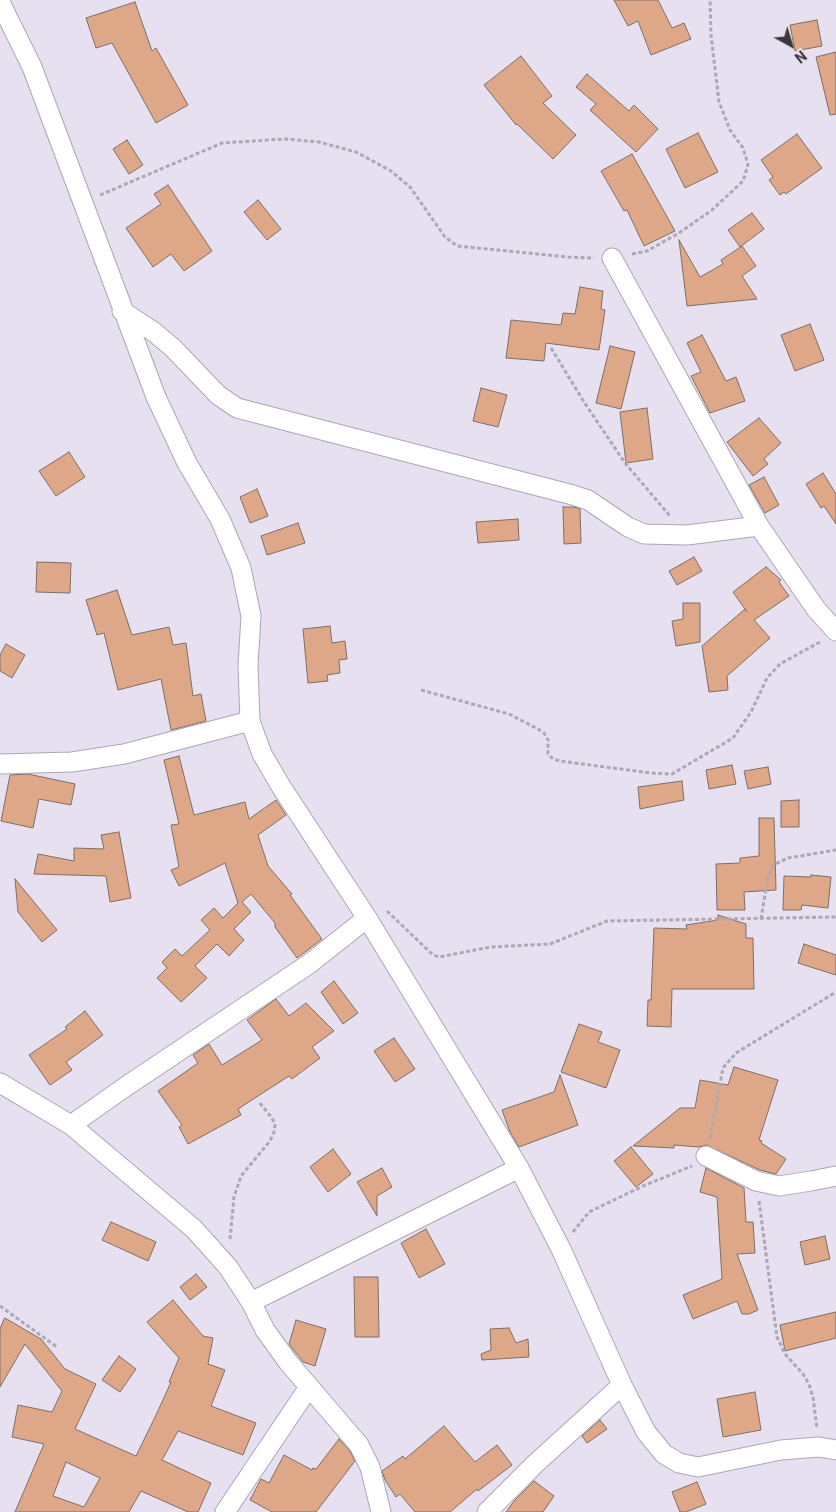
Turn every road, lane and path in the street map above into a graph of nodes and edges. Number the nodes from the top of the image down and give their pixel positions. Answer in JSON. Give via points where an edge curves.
{"nodes":[{"id":1,"x":710,"y":0,"type":"edge"},
{"id":2,"x":0,"y":2,"type":"edge"},
{"id":3,"x":83,"y":203,"type":"junction"},
{"id":4,"x":612,"y":258,"type":"junction"},
{"id":5,"x":122,"y":311,"type":"junction"},
{"id":6,"x":551,"y":348,"type":"dead end"},
{"id":7,"x":759,"y":526,"type":"junction"},
{"id":8,"x":687,"y":535,"type":"junction"},
{"id":9,"x":832,"y":634,"type":"edge"},
{"id":10,"x":420,"y":690,"type":"dead end"},
{"id":11,"x":250,"y":721,"type":"junction"},
{"id":12,"x":0,"y":764,"type":"edge"},
{"id":13,"x":836,"y":850,"type":"edge"},
{"id":14,"x":384,"y":908,"type":"dead end"},
{"id":15,"x":836,"y":917,"type":"edge"},
{"id":16,"x":367,"y":918,"type":"junction"},
{"id":17,"x":761,"y":919,"type":"junction"},
{"id":18,"x":836,"y":992,"type":"edge"},
{"id":19,"x":0,"y":1083,"type":"edge"},
{"id":20,"x":259,"y":1102,"type":"dead end"},
{"id":21,"x":71,"y":1125,"type":"junction"},
{"id":22,"x":706,"y":1156,"type":"junction"},
{"id":23,"x":519,"y":1168,"type":"junction"},
{"id":24,"x":836,"y":1176,"type":"edge"},
{"id":25,"x":756,"y":1181,"type":"junction"},
{"id":26,"x":561,"y":1249,"type":"junction"},
{"id":27,"x":228,"y":1267,"type":"junction"},
{"id":28,"x":251,"y":1302,"type":"junction"},
{"id":29,"x":0,"y":1306,"type":"edge"},
{"id":30,"x":58,"y":1347,"type":"dead end"},
{"id":31,"x":622,"y":1385,"type":"junction"},
{"id":32,"x":309,"y":1387,"type":"junction"},
{"id":33,"x":828,"y":1448,"type":"edge"},
{"id":34,"x":225,"y":1512,"type":"edge"},
{"id":35,"x":381,"y":1512,"type":"edge"},
{"id":36,"x":487,"y":1512,"type":"edge"}],
"edges":[{"from":1,"to":4,"type":"path","via":[[719,102],[730,130],[743,148],[748,165],[743,181],[712,210],[679,233],[647,251]]},
{"from":2,"to":3,"type":"street","via":[[32,66]]},
{"from":3,"to":4,"type":"path","via":[[222,144],[285,139],[319,142],[356,152],[391,171],[410,187],[445,237],[457,246]]},
{"from":3,"to":5,"type":"street"},
{"from":4,"to":7,"type":"street"},
{"from":5,"to":8,"type":"street","via":[[173,348],[218,395],[237,408],[573,495],[588,500],[644,534]]},
{"from":5,"to":11,"type":"street","via":[[156,397],[242,568],[251,616],[248,666]]},
{"from":6,"to":8,"type":"path","via":[[625,463]]},
{"from":7,"to":8,"type":"street"},
{"from":7,"to":9,"type":"street"},
{"from":9,"to":10,"type":"path","via":[[780,664],[767,678],[752,712],[733,738],[672,774],[560,762],[548,754],[548,740],[538,729],[508,714]]},
{"from":11,"to":12,"type":"street","via":[[124,754],[72,762]]},
{"from":11,"to":16,"type":"street","via":[[262,754],[282,788]]},
{"from":13,"to":17,"type":"path","via":[[788,858],[775,864],[768,876]]},
{"from":14,"to":17,"type":"path","via":[[432,955],[439,957],[491,947],[550,944],[607,921]]},
{"from":15,"to":17,"type":"path"},
{"from":16,"to":21,"type":"street","via":[[309,964]]},
{"from":16,"to":23,"type":"street"},
{"from":18,"to":22,"type":"path","via":[[736,1053],[723,1068]]},
{"from":19,"to":21,"type":"street"},
{"from":20,"to":27,"type":"path","via":[[272,1118],[274,1132],[241,1176],[234,1197]]},
{"from":21,"to":27,"type":"street","via":[[194,1229]]},
{"from":22,"to":25,"type":"street"},
{"from":22,"to":26,"type":"path","via":[[681,1172],[589,1212]]},
{"from":23,"to":26,"type":"street"},
{"from":23,"to":28,"type":"street"},
{"from":24,"to":25,"type":"street","via":[[779,1186]]},
{"from":25,"to":33,"type":"path","via":[[777,1337],[785,1354],[809,1384]]},
{"from":26,"to":31,"type":"street"},
{"from":27,"to":28,"type":"street"},
{"from":28,"to":32,"type":"street","via":[[265,1330]]},
{"from":29,"to":30,"type":"path"},
{"from":31,"to":33,"type":"street","via":[[646,1432],[664,1454],[679,1463],[698,1467],[780,1450]]},
{"from":31,"to":36,"type":"street"},
{"from":32,"to":34,"type":"street"},
{"from":32,"to":35,"type":"street","via":[[359,1445],[370,1466]]}]}
